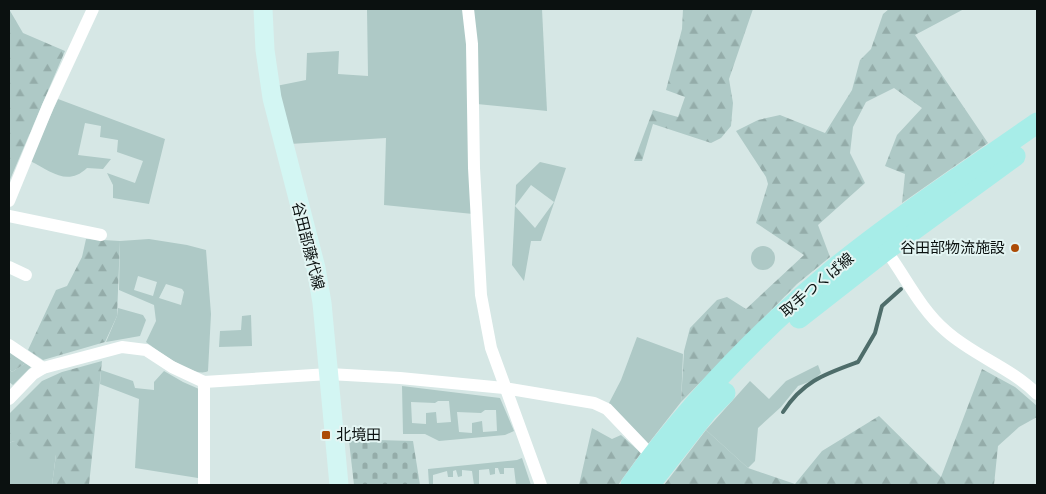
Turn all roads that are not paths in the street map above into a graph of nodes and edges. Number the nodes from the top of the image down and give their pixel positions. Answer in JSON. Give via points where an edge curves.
{"nodes":[{"id":1,"x":93,"y":9,"type":"edge"},
{"id":2,"x":263,"y":9,"type":"edge"},
{"id":3,"x":468,"y":9,"type":"edge"},
{"id":4,"x":1037,"y":123,"type":"edge"},
{"id":5,"x":1037,"y":140,"type":"edge"},
{"id":6,"x":9,"y":201,"type":"edge"},
{"id":7,"x":9,"y":216,"type":"edge"},
{"id":8,"x":101,"y":235,"type":"dead end"},
{"id":9,"x":881,"y":244,"type":"junction"},
{"id":10,"x":9,"y":267,"type":"edge"},
{"id":11,"x":26,"y":275,"type":"dead end"},
{"id":12,"x":9,"y":345,"type":"edge"},
{"id":13,"x":43,"y":368,"type":"junction"},
{"id":14,"x":329,"y":374,"type":"junction"},
{"id":15,"x":204,"y":382,"type":"junction"},
{"id":16,"x":504,"y":388,"type":"junction"},
{"id":17,"x":1037,"y":394,"type":"edge"},
{"id":18,"x":9,"y":399,"type":"edge"},
{"id":19,"x":652,"y":456,"type":"junction"},
{"id":20,"x":204,"y":485,"type":"edge"},
{"id":21,"x":339,"y":485,"type":"edge"},
{"id":22,"x":541,"y":485,"type":"edge"},
{"id":23,"x":631,"y":485,"type":"edge"},
{"id":24,"x":649,"y":485,"type":"edge"}],
"edges":[{"from":1,"to":6,"type":"street"},
{"from":2,"to":14,"type":"main road","name":"谷田部藤代線","via":[[272,98],[316,268]]},
{"from":3,"to":16,"type":"street","via":[[482,295],[491,348]]},
{"from":4,"to":9,"type":"main road","name":"取手つくば線"},
{"from":5,"to":9,"type":"main road","name":"取手つくば線"},
{"from":7,"to":8,"type":"street"},
{"from":9,"to":17,"type":"street","via":[[909,287],[945,331],[970,350],[1013,373]]},
{"from":9,"to":19,"type":"main road","name":"取手つくば線","via":[[796,301],[694,403]]},
{"from":9,"to":24,"type":"main road","name":"取手つくば線","via":[[756,359],[707,411]]},
{"from":10,"to":11,"type":"street"},
{"from":12,"to":13,"type":"street"},
{"from":13,"to":15,"type":"street","via":[[122,347],[134,347],[146,350]]},
{"from":13,"to":18,"type":"street"},
{"from":14,"to":15,"type":"street"},
{"from":14,"to":16,"type":"street"},
{"from":14,"to":21,"type":"main road","name":"谷田部藤代線"},
{"from":15,"to":20,"type":"street"},
{"from":16,"to":19,"type":"street","via":[[602,406]]},
{"from":16,"to":22,"type":"street"},
{"from":19,"to":23,"type":"main road","name":"取手つくば線"}]}
